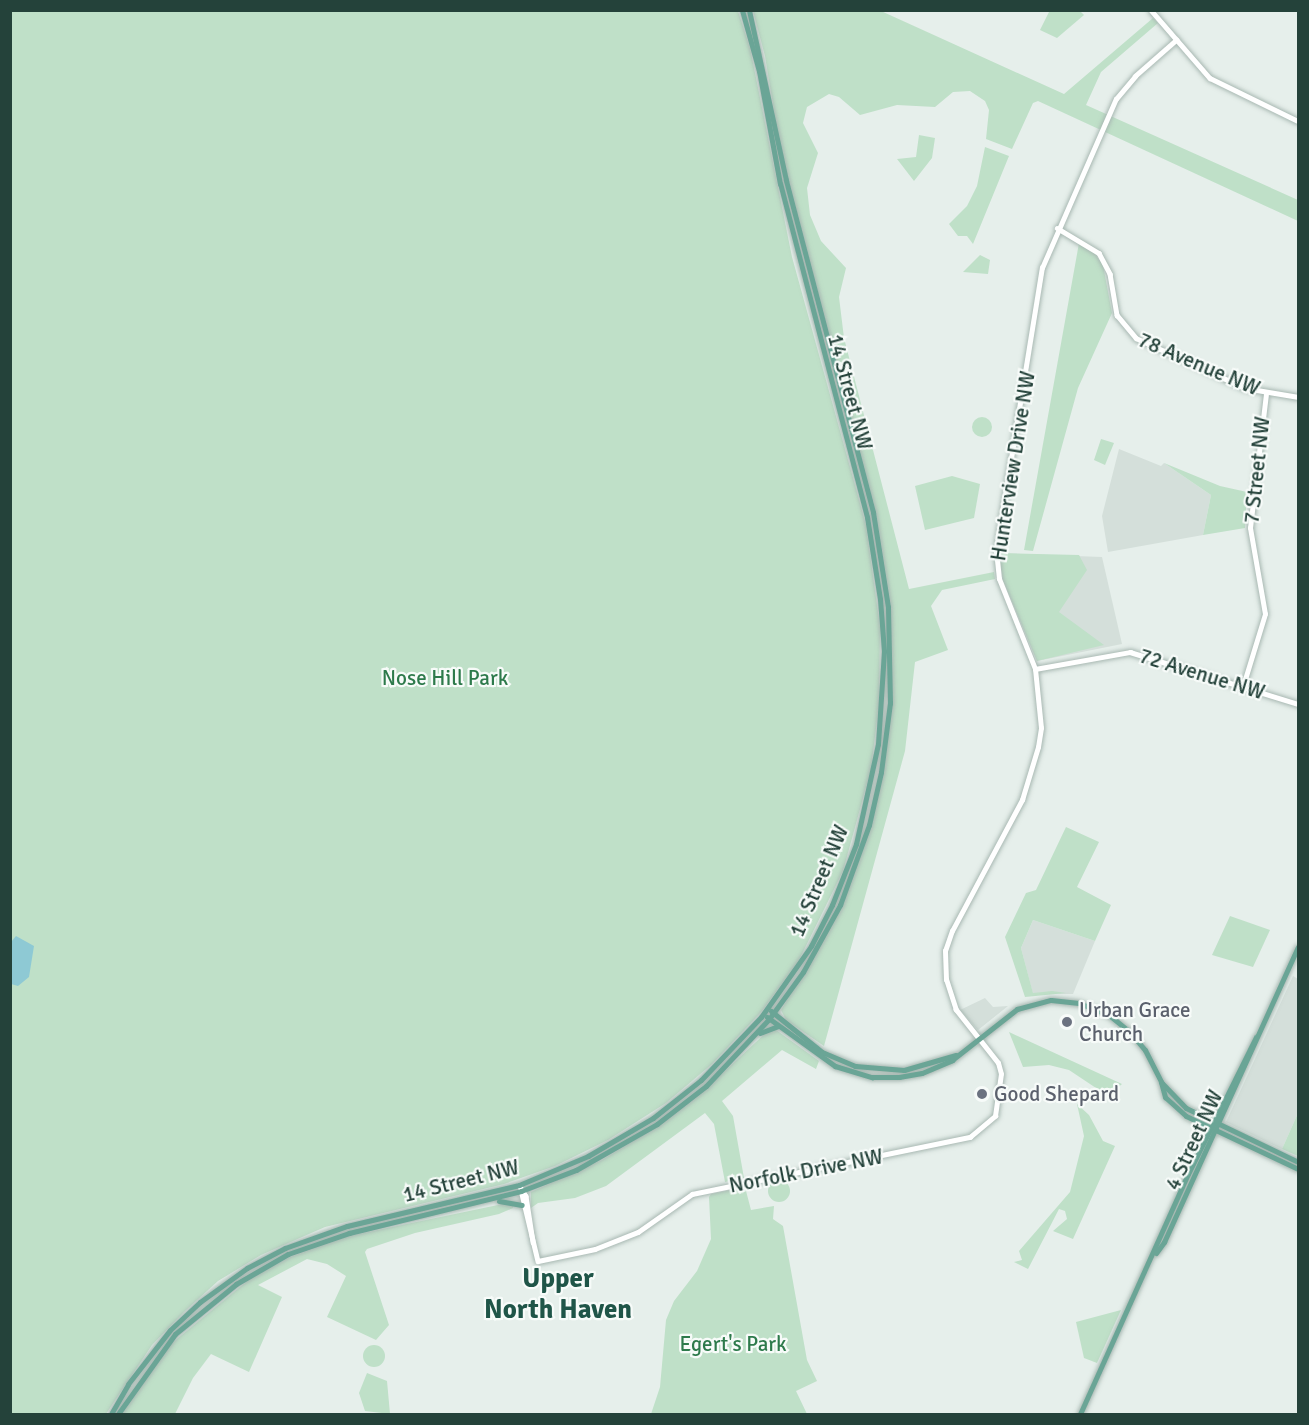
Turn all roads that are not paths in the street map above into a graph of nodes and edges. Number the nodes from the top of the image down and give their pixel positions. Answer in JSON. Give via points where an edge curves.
{"nodes":[{"id":1,"x":742,"y":10,"type":"edge"},
{"id":2,"x":749,"y":10,"type":"edge"},
{"id":3,"x":1151,"y":10,"type":"edge"},
{"id":4,"x":1176,"y":40,"type":"junction"},
{"id":5,"x":1299,"y":120,"type":"edge"},
{"id":6,"x":1057,"y":228,"type":"junction"},
{"id":7,"x":1266,"y":393,"type":"junction"},
{"id":8,"x":1299,"y":397,"type":"edge"},
{"id":9,"x":1035,"y":669,"type":"junction"},
{"id":10,"x":1243,"y":686,"type":"junction"},
{"id":11,"x":1299,"y":704,"type":"edge"},
{"id":12,"x":1299,"y":947,"type":"edge"},
{"id":13,"x":780,"y":1005,"type":"junction"},
{"id":14,"x":766,"y":1012,"type":"junction"},
{"id":15,"x":772,"y":1016,"type":"junction"},
{"id":16,"x":778,"y":1026,"type":"junction"},
{"id":17,"x":790,"y":1027,"type":"junction"},
{"id":18,"x":977,"y":1039,"type":"junction"},
{"id":19,"x":746,"y":1046,"type":"junction"},
{"id":20,"x":956,"y":1054,"type":"junction"},
{"id":21,"x":1161,"y":1082,"type":"junction"},
{"id":22,"x":1196,"y":1121,"type":"junction"},
{"id":23,"x":1215,"y":1126,"type":"junction"},
{"id":24,"x":1206,"y":1138,"type":"junction"},
{"id":25,"x":1299,"y":1162,"type":"edge"},
{"id":26,"x":1299,"y":1169,"type":"edge"},
{"id":27,"x":521,"y":1190,"type":"junction"},
{"id":28,"x":483,"y":1202,"type":"junction"},
{"id":29,"x":522,"y":1205,"type":"junction"},
{"id":30,"x":533,"y":1245,"type":"junction"},
{"id":31,"x":1154,"y":1254,"type":"junction"},
{"id":32,"x":111,"y":1414,"type":"edge"},
{"id":33,"x":118,"y":1414,"type":"edge"},
{"id":34,"x":1080,"y":1414,"type":"edge"}],
"edges":[{"from":1,"to":14,"type":"main road","name":"14 Street NW","via":[[759,71],[780,184],[867,517],[884,651],[878,744],[856,844],[810,946]]},
{"from":2,"to":13,"type":"main road","name":"14 Street NW","via":[[786,180],[873,512],[883,562],[891,649],[885,743],[869,825],[840,905],[817,950]]},
{"from":3,"to":4,"type":"street"},
{"from":4,"to":5,"type":"street","via":[[1214,81]]},
{"from":4,"to":6,"type":"street","name":"Hunterview Drive NW","via":[[1135,76],[1116,99]]},
{"from":6,"to":7,"type":"street","name":"78 Avenue NW","via":[[1088,244],[1106,262],[1116,315],[1131,334],[1245,388]]},
{"from":6,"to":9,"type":"street","name":"Hunterview Drive NW","via":[[1042,268],[996,550],[999,579]]},
{"from":7,"to":8,"type":"street","name":"78 Avenue NW"},
{"from":7,"to":10,"type":"street","name":"7 Street NW","via":[[1250,528],[1265,614]]},
{"from":9,"to":10,"type":"street","name":"72 Avenue NW","via":[[1126,651]]},
{"from":9,"to":18,"type":"street","name":"Hunterview Drive NW","via":[[1041,728],[1031,777],[945,951],[948,993]]},
{"from":10,"to":11,"type":"street","name":"72 Avenue NW"},
{"from":12,"to":23,"type":"main road","name":"4 Street NW"},
{"from":13,"to":15,"type":"main road","name":"14 Street NW"},
{"from":13,"to":17,"type":"main road","via":[[780,1015]]},
{"from":14,"to":15,"type":"main road"},
{"from":14,"to":27,"type":"main road","name":"14 Street NW","via":[[719,1063],[653,1118]]},
{"from":15,"to":16,"type":"main road"},
{"from":15,"to":17,"type":"main road"},
{"from":15,"to":19,"type":"main road","name":"14 Street NW"},
{"from":16,"to":19,"type":"main road","via":[[763,1030]]},
{"from":16,"to":20,"type":"main road","via":[[825,1061],[872,1077],[922,1073]]},
{"from":17,"to":20,"type":"main road","via":[[833,1058],[868,1069],[904,1070]]},
{"from":18,"to":20,"type":"main road"},
{"from":18,"to":21,"type":"main road","via":[[1022,1007],[1051,1000],[1073,1001],[1102,1012],[1129,1031],[1145,1050]]},
{"from":18,"to":30,"type":"street","name":"Norfolk Drive NW","via":[[994,1054],[1001,1074],[995,1116],[970,1137],[692,1194],[638,1232],[595,1249],[538,1261]]},
{"from":19,"to":27,"type":"main road","name":"14 Street NW","via":[[706,1086],[649,1129],[576,1170]]},
{"from":21,"to":22,"type":"main road","via":[[1170,1103]]},
{"from":21,"to":23,"type":"main road","via":[[1181,1104]]},
{"from":22,"to":23,"type":"main road"},
{"from":22,"to":24,"type":"main road"},
{"from":23,"to":24,"type":"main road","name":"4 Street NW"},
{"from":23,"to":25,"type":"main road"},
{"from":23,"to":26,"type":"main road"},
{"from":23,"to":31,"type":"main road","name":"4 Street NW","via":[[1162,1246]]},
{"from":24,"to":31,"type":"main road","name":"4 Street NW"},
{"from":27,"to":28,"type":"main road","name":"14 Street NW"},
{"from":27,"to":29,"type":"street"},
{"from":27,"to":30,"type":"street","via":[[526,1196]]},
{"from":27,"to":32,"type":"main road","name":"14 Street NW","via":[[347,1226],[285,1248],[248,1268],[200,1302],[170,1330],[128,1384]]},
{"from":28,"to":29,"type":"main road","via":[[508,1200]]},
{"from":28,"to":33,"type":"main road","name":"14 Street NW","via":[[349,1233],[288,1254],[252,1274],[176,1334]]},
{"from":29,"to":30,"type":"street"},
{"from":31,"to":34,"type":"main road","name":"4 Street NW"}]}
